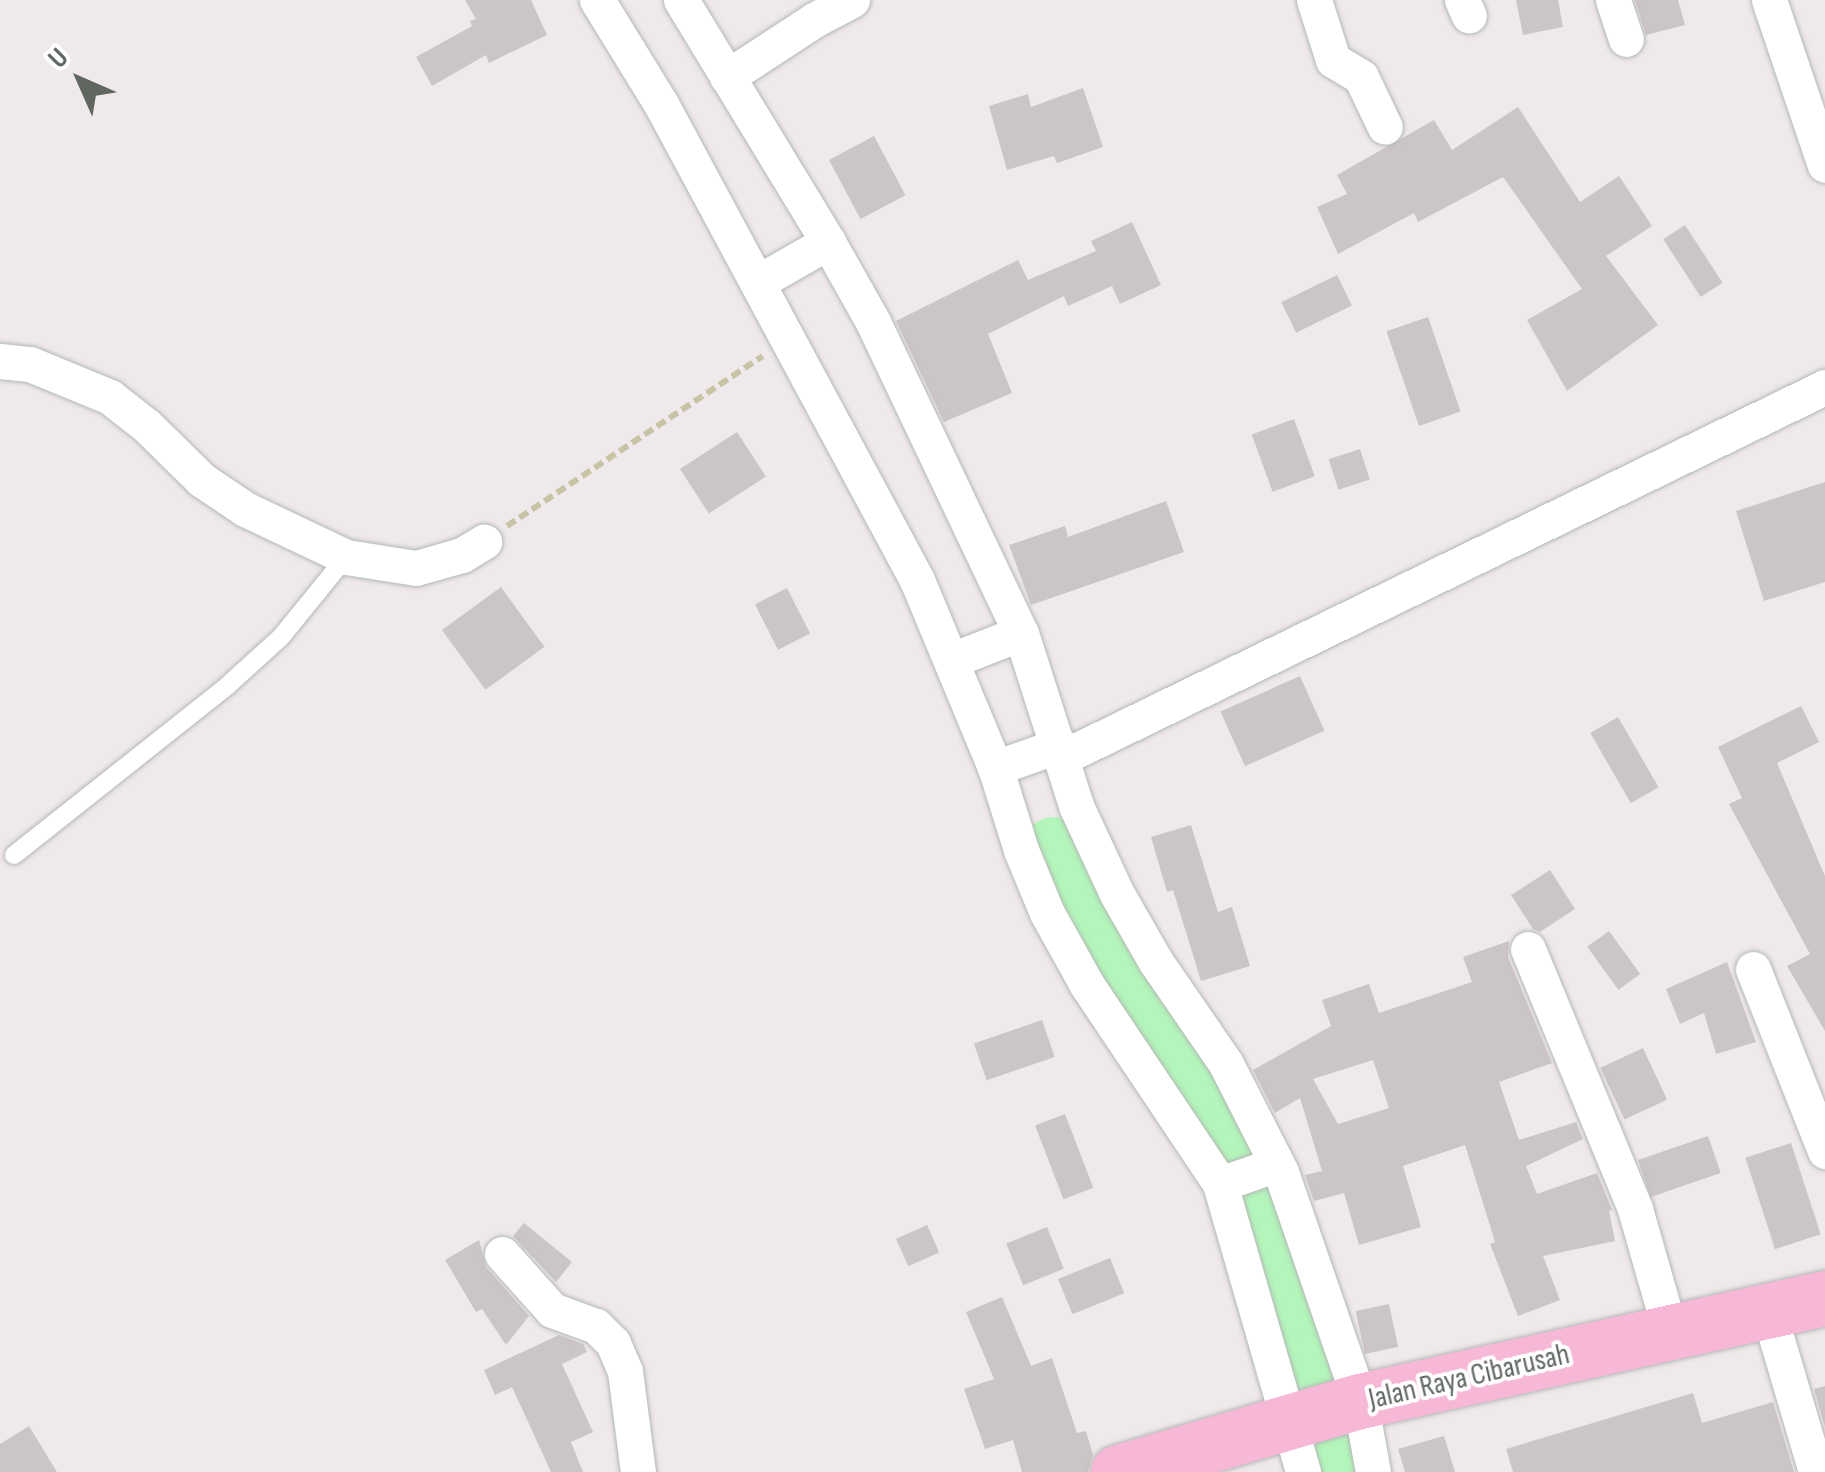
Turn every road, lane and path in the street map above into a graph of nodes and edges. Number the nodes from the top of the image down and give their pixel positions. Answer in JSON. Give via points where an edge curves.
{"nodes":[{"id":1,"x":597,"y":0,"type":"edge"},
{"id":2,"x":680,"y":0,"type":"edge"},
{"id":3,"x":852,"y":0,"type":"edge"},
{"id":4,"x":1314,"y":0,"type":"edge"},
{"id":5,"x":1614,"y":0,"type":"edge"},
{"id":6,"x":1769,"y":0,"type":"edge"},
{"id":7,"x":1626,"y":39,"type":"dead end"},
{"id":8,"x":727,"y":77,"type":"junction"},
{"id":9,"x":1385,"y":127,"type":"dead end"},
{"id":10,"x":1825,"y":164,"type":"edge"},
{"id":11,"x":820,"y":247,"type":"junction"},
{"id":12,"x":765,"y":280,"type":"junction"},
{"id":13,"x":789,"y":339,"type":"junction"},
{"id":14,"x":0,"y":361,"type":"edge"},
{"id":15,"x":1825,"y":387,"type":"edge"},
{"id":16,"x":484,"y":542,"type":"joint"},
{"id":17,"x":346,"y":557,"type":"junction"},
{"id":18,"x":1019,"y":634,"type":"junction"},
{"id":19,"x":961,"y":656,"type":"junction"},
{"id":20,"x":1037,"y":756,"type":"junction"},
{"id":21,"x":14,"y":855,"type":"dead end"},
{"id":22,"x":1528,"y":949,"type":"dead end"},
{"id":23,"x":1754,"y":969,"type":"dead end"},
{"id":24,"x":1825,"y":1151,"type":"edge"},
{"id":25,"x":1274,"y":1165,"type":"junction"},
{"id":26,"x":1230,"y":1182,"type":"junction"},
{"id":27,"x":502,"y":1254,"type":"dead end"},
{"id":28,"x":1825,"y":1298,"type":"edge"},
{"id":29,"x":1769,"y":1313,"type":"junction"},
{"id":30,"x":1670,"y":1330,"type":"junction"},
{"id":31,"x":1324,"y":1411,"type":"junction"},
{"id":32,"x":638,"y":1472,"type":"edge"},
{"id":33,"x":1118,"y":1472,"type":"edge"},
{"id":34,"x":1303,"y":1472,"type":"edge"},
{"id":35,"x":1373,"y":1472,"type":"edge"},
{"id":36,"x":1816,"y":1472,"type":"edge"}],
"edges":[{"from":1,"to":12,"type":"street"},
{"from":2,"to":8,"type":"street"},
{"from":3,"to":8,"type":"street"},
{"from":4,"to":9,"type":"street","via":[[1333,60],[1361,77]]},
{"from":5,"to":7,"type":"street"},
{"from":6,"to":10,"type":"street"},
{"from":8,"to":11,"type":"street"},
{"from":11,"to":12,"type":"street"},
{"from":11,"to":18,"type":"street","via":[[873,322]]},
{"from":12,"to":13,"type":"street"},
{"from":13,"to":16,"type":"path"},
{"from":13,"to":19,"type":"street"},
{"from":14,"to":17,"type":"street","via":[[30,364],[110,397],[202,480],[245,509]]},
{"from":15,"to":20,"type":"street"},
{"from":16,"to":17,"type":"street","via":[[416,568]]},
{"from":17,"to":21,"type":"lane","via":[[281,636],[226,686]]},
{"from":18,"to":19,"type":"street"},
{"from":18,"to":20,"type":"street"},
{"from":19,"to":20,"type":"street"},
{"from":20,"to":25,"type":"street","via":[[1077,808],[1156,962],[1226,1064]]},
{"from":20,"to":26,"type":"street","via":[[1021,850],[1048,913],[1087,985]]},
{"from":22,"to":30,"type":"street","via":[[1635,1209]]},
{"from":23,"to":24,"type":"street"},
{"from":25,"to":26,"type":"street"},
{"from":25,"to":31,"type":"street"},
{"from":26,"to":31,"type":"street"},
{"from":27,"to":32,"type":"street","via":[[552,1310],[596,1326],[613,1343],[625,1372]]},
{"from":28,"to":29,"type":"main road","name":"Jalan Raya Cibarusah"},
{"from":29,"to":30,"type":"main road","name":"Jalan Raya Cibarusah"},
{"from":29,"to":36,"type":"street"},
{"from":30,"to":31,"type":"main road","name":"Jalan Raya Cibarusah"},
{"from":31,"to":33,"type":"main road","name":"Jalan Raya Cibarusah"},
{"from":31,"to":34,"type":"street"},
{"from":31,"to":35,"type":"street"}]}
